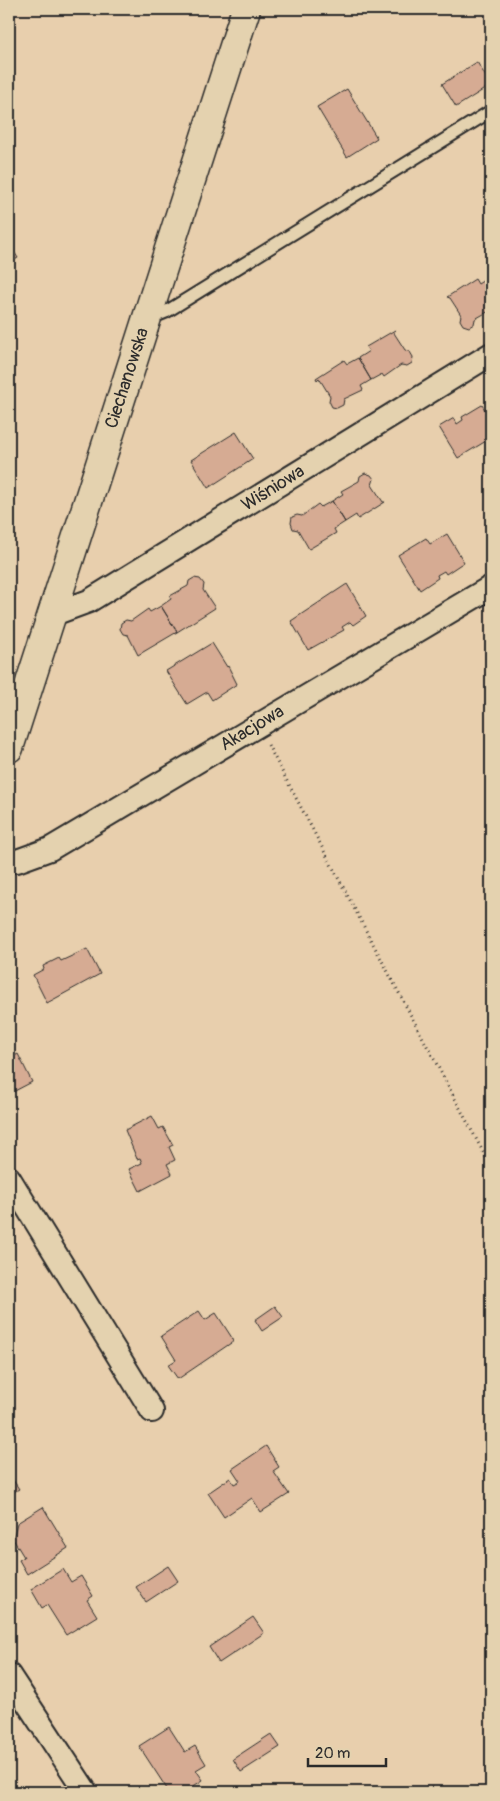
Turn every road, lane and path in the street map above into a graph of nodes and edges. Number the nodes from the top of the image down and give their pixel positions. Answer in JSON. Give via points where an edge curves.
{"nodes":[{"id":1,"x":246,"y":9,"type":"edge"},
{"id":2,"x":491,"y":112,"type":"edge"},
{"id":3,"x":145,"y":321,"type":"junction"},
{"id":4,"x":491,"y":354,"type":"edge"},
{"id":5,"x":491,"y":587,"type":"edge"},
{"id":6,"x":51,"y":615,"type":"junction"},
{"id":7,"x":257,"y":725,"type":"junction"},
{"id":8,"x":9,"y":748,"type":"edge"},
{"id":9,"x":9,"y":860,"type":"edge"},
{"id":10,"x":491,"y":1167,"type":"edge"},
{"id":11,"x":9,"y":1178,"type":"edge"},
{"id":12,"x":152,"y":1411,"type":"dead end"},
{"id":13,"x":9,"y":1675,"type":"edge"},
{"id":14,"x":86,"y":1792,"type":"edge"}],
"edges":[{"from":1,"to":3,"type":"street","name":"Ciechanowska"},
{"from":2,"to":3,"type":"lane","via":[[166,312]]},
{"from":3,"to":6,"type":"street","name":"Ciechanowska"},
{"from":4,"to":6,"type":"street","name":"Wiśniowa","via":[[89,601]]},
{"from":5,"to":7,"type":"street","name":"Akacjowa"},
{"from":6,"to":8,"type":"street","name":"Ciechanowska"},
{"from":7,"to":9,"type":"street","name":"Akacjowa","via":[[50,849],[17,861]]},
{"from":7,"to":10,"type":"path"},
{"from":11,"to":12,"type":"street"},
{"from":13,"to":14,"type":"street"}]}
